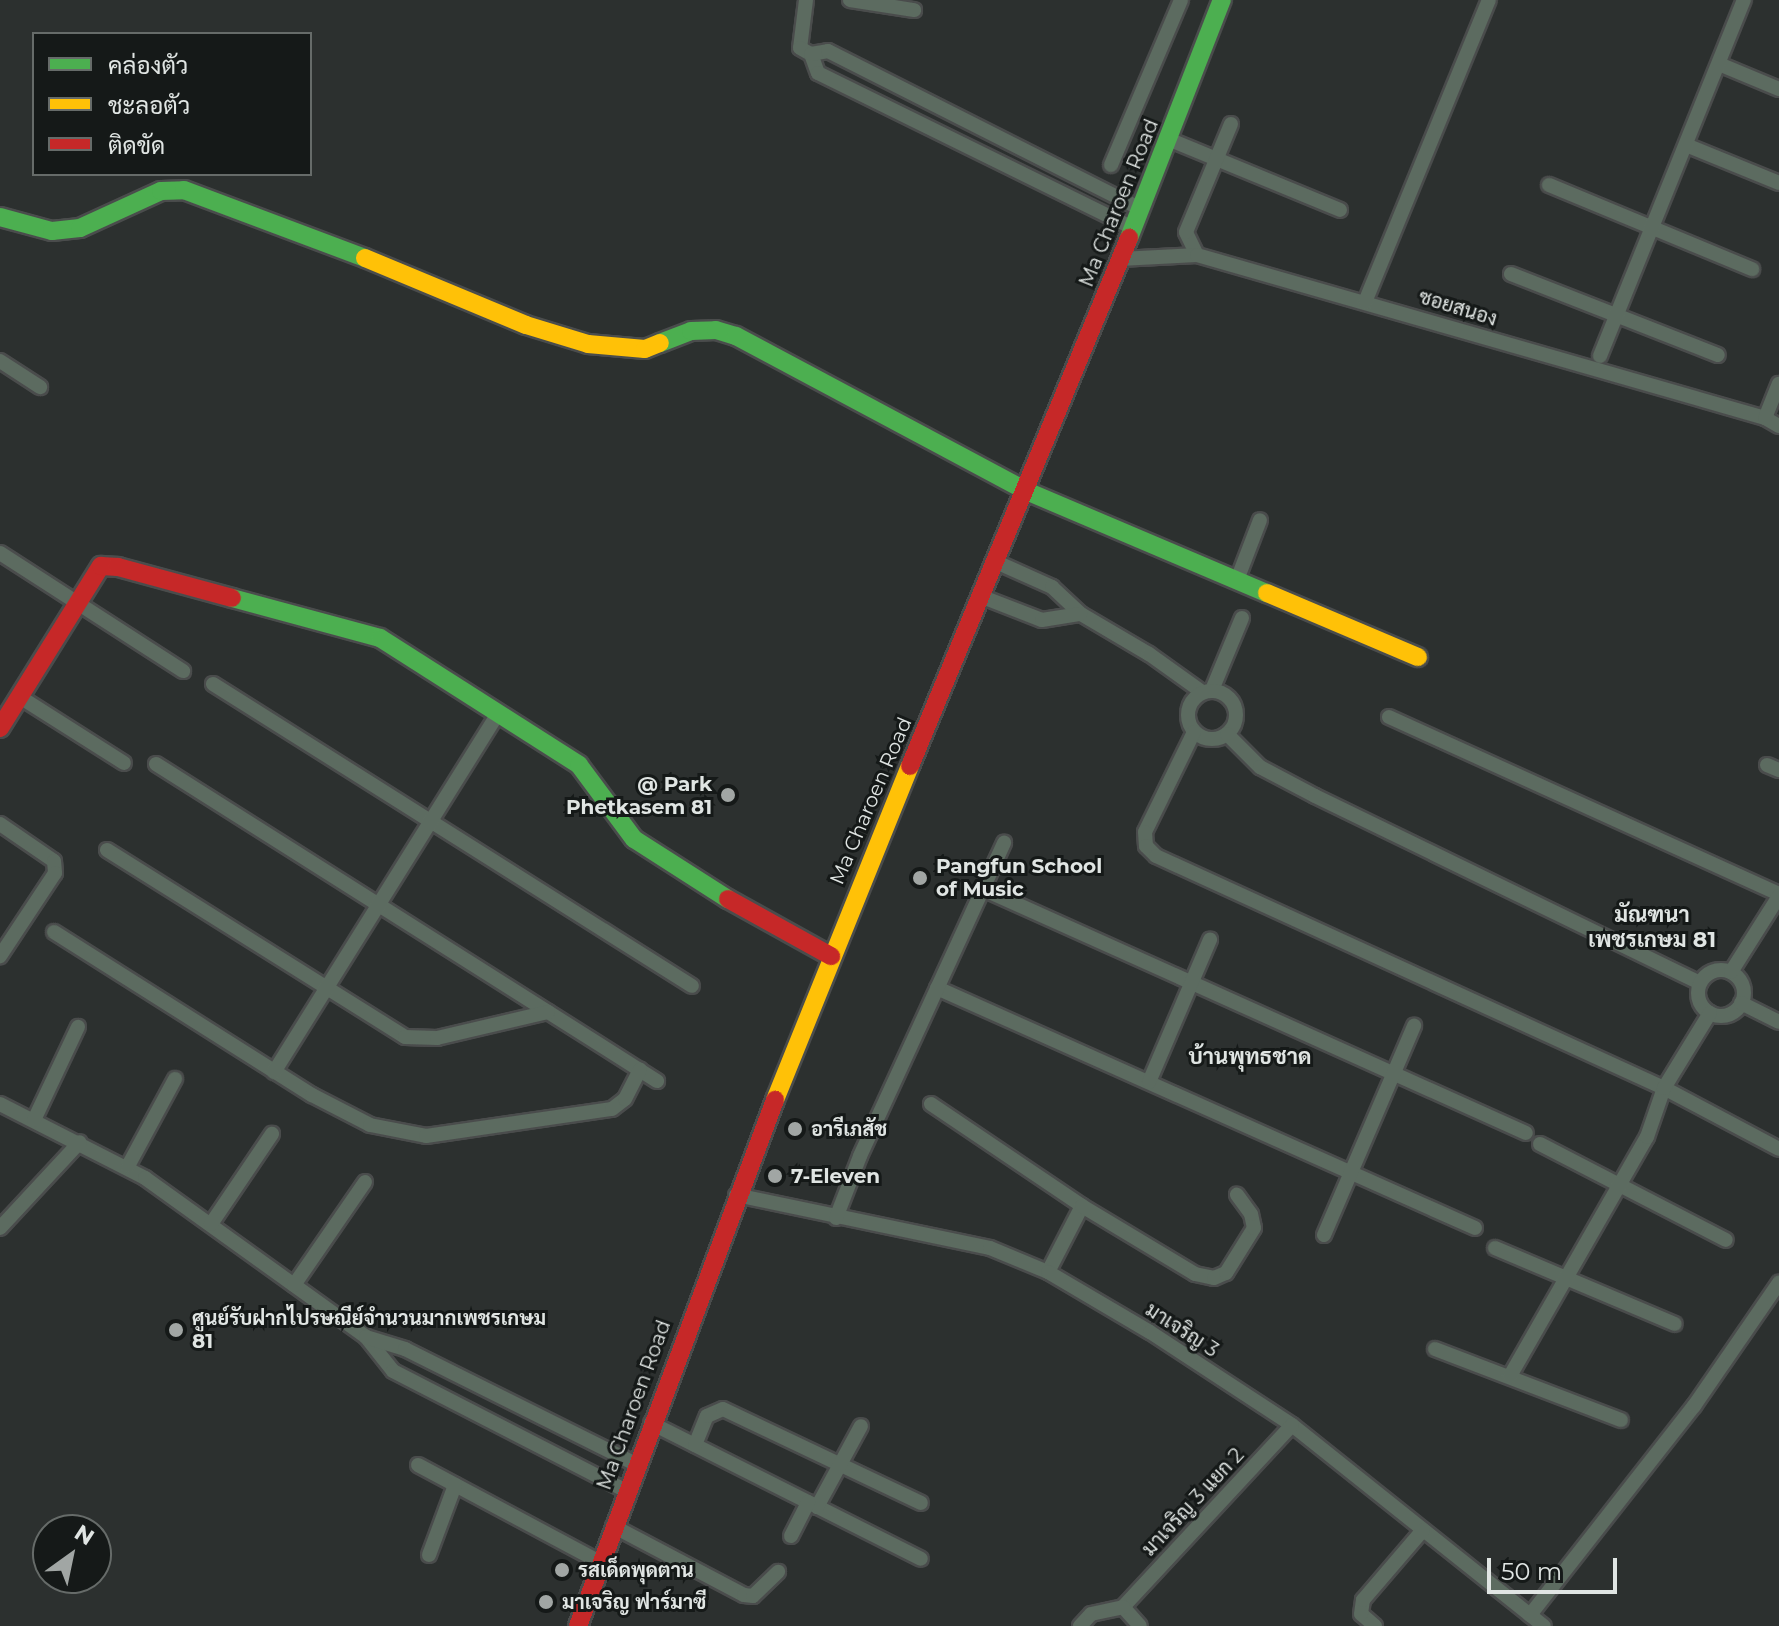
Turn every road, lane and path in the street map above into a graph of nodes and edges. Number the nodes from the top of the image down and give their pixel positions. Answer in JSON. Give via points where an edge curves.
{"nodes":[{"id":1,"x":806,"y":0,"type":"edge"},
{"id":2,"x":850,"y":0,"type":"edge"},
{"id":3,"x":1181,"y":0,"type":"edge"},
{"id":4,"x":1222,"y":0,"type":"edge"},
{"id":5,"x":1489,"y":0,"type":"edge"},
{"id":6,"x":1744,"y":0,"type":"edge"},
{"id":7,"x":914,"y":10,"type":"dead end"},
{"id":8,"x":811,"y":54,"type":"junction"},
{"id":9,"x":1719,"y":64,"type":"junction"},
{"id":10,"x":1779,"y":89,"type":"edge"},
{"id":11,"x":1231,"y":124,"type":"dead end"},
{"id":12,"x":1168,"y":139,"type":"junction"},
{"id":13,"x":1686,"y":145,"type":"junction"},
{"id":14,"x":1216,"y":161,"type":"junction"},
{"id":15,"x":1111,"y":165,"type":"dead end"},
{"id":16,"x":1779,"y":183,"type":"edge"},
{"id":17,"x":1549,"y":185,"type":"dead end"},
{"id":18,"x":1141,"y":209,"type":"junction"},
{"id":19,"x":1340,"y":210,"type":"dead end"},
{"id":20,"x":0,"y":217,"type":"edge"},
{"id":21,"x":1133,"y":228,"type":"junction"},
{"id":22,"x":1653,"y":228,"type":"junction"},
{"id":23,"x":1197,"y":255,"type":"junction"},
{"id":24,"x":1120,"y":259,"type":"junction"},
{"id":25,"x":1752,"y":269,"type":"dead end"},
{"id":26,"x":1511,"y":274,"type":"dead end"},
{"id":27,"x":1365,"y":302,"type":"junction"},
{"id":28,"x":1616,"y":317,"type":"junction"},
{"id":29,"x":1718,"y":355,"type":"dead end"},
{"id":30,"x":1600,"y":356,"type":"dead end"},
{"id":31,"x":0,"y":361,"type":"edge"},
{"id":32,"x":1779,"y":384,"type":"edge"},
{"id":33,"x":40,"y":387,"type":"dead end"},
{"id":34,"x":1765,"y":418,"type":"junction"},
{"id":35,"x":1779,"y":426,"type":"edge"},
{"id":36,"x":1024,"y":490,"type":"junction"},
{"id":37,"x":1260,"y":520,"type":"dead end"},
{"id":38,"x":0,"y":553,"type":"edge"},
{"id":39,"x":994,"y":561,"type":"junction"},
{"id":40,"x":1237,"y":580,"type":"junction"},
{"id":41,"x":980,"y":596,"type":"junction"},
{"id":42,"x":78,"y":603,"type":"junction"},
{"id":43,"x":1081,"y":614,"type":"junction"},
{"id":44,"x":1242,"y":618,"type":"dead end"},
{"id":45,"x":1418,"y":657,"type":"dead end"},
{"id":46,"x":183,"y":671,"type":"dead end"},
{"id":47,"x":213,"y":684,"type":"dead end"},
{"id":48,"x":1207,"y":691,"type":"junction"},
{"id":49,"x":11,"y":702,"type":"edge"},
{"id":50,"x":498,"y":713,"type":"junction"},
{"id":51,"x":1389,"y":717,"type":"dead end"},
{"id":52,"x":0,"y":728,"type":"edge"},
{"id":53,"x":1194,"y":732,"type":"junction"},
{"id":54,"x":1227,"y":734,"type":"junction"},
{"id":55,"x":124,"y":763,"type":"dead end"},
{"id":56,"x":156,"y":764,"type":"dead end"},
{"id":57,"x":431,"y":821,"type":"junction"},
{"id":58,"x":0,"y":824,"type":"edge"},
{"id":59,"x":1004,"y":843,"type":"dead end"},
{"id":60,"x":107,"y":850,"type":"dead end"},
{"id":61,"x":983,"y":889,"type":"junction"},
{"id":62,"x":1779,"y":895,"type":"edge"},
{"id":63,"x":379,"y":904,"type":"junction"},
{"id":64,"x":54,"y":932,"type":"dead end"},
{"id":65,"x":1210,"y":940,"type":"dead end"},
{"id":66,"x":0,"y":956,"type":"edge"},
{"id":67,"x":831,"y":956,"type":"junction"},
{"id":68,"x":1731,"y":972,"type":"junction"},
{"id":69,"x":1191,"y":983,"type":"junction"},
{"id":70,"x":1700,"y":983,"type":"junction"},
{"id":71,"x":692,"y":986,"type":"dead end"},
{"id":72,"x":937,"y":988,"type":"junction"},
{"id":73,"x":326,"y":990,"type":"junction"},
{"id":74,"x":1741,"y":1003,"type":"junction"},
{"id":75,"x":548,"y":1012,"type":"junction"},
{"id":76,"x":1710,"y":1013,"type":"junction"},
{"id":77,"x":1779,"y":1022,"type":"edge"},
{"id":78,"x":1414,"y":1026,"type":"dead end"},
{"id":79,"x":78,"y":1027,"type":"dead end"},
{"id":80,"x":640,"y":1070,"type":"junction"},
{"id":81,"x":274,"y":1072,"type":"junction"},
{"id":82,"x":1394,"y":1073,"type":"junction"},
{"id":83,"x":175,"y":1079,"type":"dead end"},
{"id":84,"x":657,"y":1081,"type":"dead end"},
{"id":85,"x":1149,"y":1082,"type":"junction"},
{"id":86,"x":1664,"y":1088,"type":"junction"},
{"id":87,"x":0,"y":1104,"type":"edge"},
{"id":88,"x":931,"y":1104,"type":"dead end"},
{"id":89,"x":34,"y":1120,"type":"junction"},
{"id":90,"x":1526,"y":1133,"type":"dead end"},
{"id":91,"x":272,"y":1134,"type":"dead end"},
{"id":92,"x":80,"y":1142,"type":"junction"},
{"id":93,"x":1540,"y":1144,"type":"dead end"},
{"id":94,"x":1779,"y":1149,"type":"edge"},
{"id":95,"x":128,"y":1166,"type":"junction"},
{"id":96,"x":1351,"y":1172,"type":"junction"},
{"id":97,"x":365,"y":1182,"type":"dead end"},
{"id":98,"x":1620,"y":1183,"type":"junction"},
{"id":99,"x":736,"y":1195,"type":"junction"},
{"id":100,"x":1237,"y":1195,"type":"dead end"},
{"id":101,"x":1082,"y":1206,"type":"junction"},
{"id":102,"x":836,"y":1218,"type":"junction"},
{"id":103,"x":211,"y":1224,"type":"junction"},
{"id":104,"x":0,"y":1228,"type":"edge"},
{"id":105,"x":1475,"y":1228,"type":"dead end"},
{"id":106,"x":1324,"y":1235,"type":"dead end"},
{"id":107,"x":1726,"y":1240,"type":"dead end"},
{"id":108,"x":1495,"y":1248,"type":"dead end"},
{"id":109,"x":1048,"y":1272,"type":"junction"},
{"id":110,"x":1569,"y":1276,"type":"junction"},
{"id":111,"x":1779,"y":1283,"type":"edge"},
{"id":112,"x":294,"y":1285,"type":"junction"},
{"id":113,"x":1675,"y":1324,"type":"dead end"},
{"id":114,"x":366,"y":1337,"type":"junction"},
{"id":115,"x":1435,"y":1349,"type":"dead end"},
{"id":116,"x":1510,"y":1376,"type":"junction"},
{"id":117,"x":1621,"y":1420,"type":"dead end"},
{"id":118,"x":651,"y":1423,"type":"junction"},
{"id":119,"x":1292,"y":1425,"type":"junction"},
{"id":120,"x":861,"y":1426,"type":"dead end"},
{"id":121,"x":695,"y":1445,"type":"junction"},
{"id":122,"x":636,"y":1464,"type":"junction"},
{"id":123,"x":418,"y":1465,"type":"dead end"},
{"id":124,"x":840,"y":1465,"type":"junction"},
{"id":125,"x":455,"y":1485,"type":"junction"},
{"id":126,"x":626,"y":1491,"type":"junction"},
{"id":127,"x":921,"y":1503,"type":"dead end"},
{"id":128,"x":813,"y":1505,"type":"junction"},
{"id":129,"x":613,"y":1526,"type":"junction"},
{"id":130,"x":1423,"y":1530,"type":"junction"},
{"id":131,"x":791,"y":1536,"type":"dead end"},
{"id":132,"x":429,"y":1555,"type":"dead end"},
{"id":133,"x":921,"y":1559,"type":"dead end"},
{"id":134,"x":600,"y":1562,"type":"junction"},
{"id":135,"x":778,"y":1572,"type":"dead end"},
{"id":136,"x":1123,"y":1607,"type":"junction"},
{"id":137,"x":1530,"y":1615,"type":"junction"},
{"id":138,"x":578,"y":1626,"type":"edge"},
{"id":139,"x":1080,"y":1626,"type":"edge"},
{"id":140,"x":1140,"y":1626,"type":"edge"},
{"id":141,"x":1375,"y":1626,"type":"edge"},
{"id":142,"x":1544,"y":1626,"type":"edge"}],
"edges":[{"from":1,"to":8,"type":"street","via":[[800,43],[802,51]]},
{"from":2,"to":7,"type":"street"},
{"from":3,"to":15,"type":"street"},
{"from":4,"to":12,"type":"street","name":"Ma Charoen Road"},
{"from":5,"to":27,"type":"street"},
{"from":6,"to":9,"type":"street"},
{"from":8,"to":18,"type":"street","via":[[828,51]]},
{"from":8,"to":21,"type":"street","via":[[818,73]]},
{"from":9,"to":10,"type":"street"},
{"from":9,"to":13,"type":"street"},
{"from":11,"to":14,"type":"street"},
{"from":12,"to":14,"type":"street"},
{"from":12,"to":18,"type":"street","name":"Ma Charoen Road"},
{"from":13,"to":16,"type":"street"},
{"from":13,"to":22,"type":"street"},
{"from":14,"to":19,"type":"street"},
{"from":14,"to":23,"type":"street","via":[[1186,232]]},
{"from":17,"to":22,"type":"street"},
{"from":18,"to":21,"type":"street","name":"Ma Charoen Road"},
{"from":20,"to":36,"type":"street","via":[[52,231],[80,228],[161,191],[184,190],[526,325],[588,344],[645,349],[691,331],[716,330]]},
{"from":21,"to":24,"type":"street","name":"Ma Charoen Road"},
{"from":22,"to":25,"type":"street"},
{"from":22,"to":28,"type":"street"},
{"from":23,"to":24,"type":"street","name":"ซอยสนอง"},
{"from":23,"to":27,"type":"street","name":"ซอยสนอง"},
{"from":24,"to":36,"type":"street","name":"Ma Charoen Road"},
{"from":26,"to":28,"type":"street"},
{"from":27,"to":34,"type":"street","name":"ซอยสนอง"},
{"from":28,"to":29,"type":"street"},
{"from":28,"to":30,"type":"street"},
{"from":31,"to":33,"type":"street"},
{"from":32,"to":34,"type":"street"},
{"from":34,"to":35,"type":"street","name":"ซอยสนอง"},
{"from":36,"to":39,"type":"street","name":"Ma Charoen Road"},
{"from":36,"to":40,"type":"street"},
{"from":37,"to":40,"type":"street"},
{"from":38,"to":42,"type":"street"},
{"from":39,"to":41,"type":"street","name":"Ma Charoen Road"},
{"from":39,"to":43,"type":"street","via":[[1052,587]]},
{"from":40,"to":45,"type":"street"},
{"from":41,"to":43,"type":"street","via":[[1042,620]]},
{"from":41,"to":67,"type":"street","name":"Ma Charoen Road"},
{"from":42,"to":46,"type":"street"},
{"from":42,"to":49,"type":"street"},
{"from":42,"to":50,"type":"street","via":[[101,566],[118,567],[380,638]]},
{"from":43,"to":48,"type":"street"},
{"from":44,"to":48,"type":"street"},
{"from":47,"to":57,"type":"street"},
{"from":48,"to":53,"type":"street","via":[[1189,707]]},
{"from":48,"to":54,"type":"street","via":[[1222,692],[1235,707],[1237,717]]},
{"from":49,"to":52,"type":"street"},
{"from":49,"to":55,"type":"street"},
{"from":50,"to":57,"type":"street"},
{"from":50,"to":67,"type":"street","via":[[579,765],[634,839]]},
{"from":51,"to":62,"type":"street"},
{"from":53,"to":54,"type":"street","via":[[1207,738]]},
{"from":53,"to":86,"type":"street","via":[[1145,832],[1146,846],[1156,856]]},
{"from":54,"to":70,"type":"street","via":[[1260,767],[1301,789]]},
{"from":56,"to":63,"type":"street"},
{"from":57,"to":63,"type":"street"},
{"from":57,"to":71,"type":"street"},
{"from":58,"to":66,"type":"street","via":[[44,852],[54,861],[55,873]]},
{"from":59,"to":61,"type":"street"},
{"from":60,"to":73,"type":"street"},
{"from":61,"to":69,"type":"street"},
{"from":61,"to":72,"type":"street"},
{"from":62,"to":68,"type":"street"},
{"from":63,"to":73,"type":"street"},
{"from":63,"to":75,"type":"street"},
{"from":64,"to":81,"type":"street"},
{"from":65,"to":69,"type":"street"},
{"from":67,"to":99,"type":"street","name":"Ma Charoen Road"},
{"from":68,"to":70,"type":"street","via":[[1713,971]]},
{"from":68,"to":74,"type":"street","via":[[1743,986]]},
{"from":69,"to":82,"type":"street"},
{"from":69,"to":85,"type":"street"},
{"from":70,"to":76,"type":"street","via":[[1699,999]]},
{"from":72,"to":85,"type":"street"},
{"from":72,"to":102,"type":"street"},
{"from":73,"to":75,"type":"street","via":[[405,1037],[437,1038]]},
{"from":73,"to":81,"type":"street"},
{"from":74,"to":76,"type":"street","via":[[1726,1015]]},
{"from":74,"to":77,"type":"street"},
{"from":75,"to":80,"type":"street"},
{"from":76,"to":86,"type":"street"},
{"from":78,"to":82,"type":"street"},
{"from":79,"to":89,"type":"street"},
{"from":80,"to":81,"type":"street","via":[[625,1099],[612,1109],[426,1136],[370,1125]]},
{"from":80,"to":84,"type":"street"},
{"from":82,"to":90,"type":"street"},
{"from":82,"to":96,"type":"street"},
{"from":83,"to":95,"type":"street"},
{"from":85,"to":96,"type":"street"},
{"from":86,"to":94,"type":"street"},
{"from":86,"to":98,"type":"street","via":[[1647,1137]]},
{"from":87,"to":89,"type":"street"},
{"from":88,"to":101,"type":"street"},
{"from":89,"to":92,"type":"street"},
{"from":91,"to":103,"type":"street"},
{"from":92,"to":95,"type":"street"},
{"from":92,"to":104,"type":"street"},
{"from":93,"to":98,"type":"street"},
{"from":95,"to":103,"type":"street"},
{"from":96,"to":105,"type":"street"},
{"from":96,"to":106,"type":"street"},
{"from":97,"to":112,"type":"street"},
{"from":98,"to":107,"type":"street"},
{"from":98,"to":110,"type":"street"},
{"from":99,"to":102,"type":"street","name":"มาเจริญ 3"},
{"from":99,"to":118,"type":"street","name":"Ma Charoen Road"},
{"from":100,"to":101,"type":"street","via":[[1254,1228],[1226,1273],[1214,1278],[1195,1274]]},
{"from":101,"to":109,"type":"street"},
{"from":102,"to":109,"type":"street","name":"มาเจริญ 3","via":[[990,1248]]},
{"from":103,"to":112,"type":"street"},
{"from":108,"to":110,"type":"street"},
{"from":109,"to":119,"type":"street","name":"มาเจริญ 3"},
{"from":110,"to":113,"type":"street"},
{"from":110,"to":116,"type":"street"},
{"from":111,"to":137,"type":"street","via":[[1694,1406]]},
{"from":112,"to":114,"type":"street"},
{"from":114,"to":122,"type":"street","via":[[405,1349]]},
{"from":114,"to":126,"type":"street","via":[[393,1371]]},
{"from":115,"to":116,"type":"street"},
{"from":116,"to":117,"type":"street"},
{"from":118,"to":121,"type":"street"},
{"from":118,"to":122,"type":"street","name":"Ma Charoen Road"},
{"from":119,"to":130,"type":"street","name":"มาเจริญ 3"},
{"from":119,"to":136,"type":"street","name":"มาเจริญ 3 แยก 2"},
{"from":120,"to":124,"type":"street"},
{"from":121,"to":124,"type":"street","via":[[707,1416],[723,1409]]},
{"from":121,"to":128,"type":"street"},
{"from":122,"to":126,"type":"street","name":"Ma Charoen Road"},
{"from":123,"to":125,"type":"street"},
{"from":124,"to":127,"type":"street"},
{"from":124,"to":128,"type":"street"},
{"from":125,"to":132,"type":"street"},
{"from":125,"to":134,"type":"street"},
{"from":126,"to":129,"type":"street","name":"Ma Charoen Road"},
{"from":128,"to":131,"type":"street"},
{"from":128,"to":133,"type":"street"},
{"from":129,"to":134,"type":"street","name":"Ma Charoen Road"},
{"from":129,"to":135,"type":"street","via":[[744,1595],[753,1596]]},
{"from":130,"to":137,"type":"street","name":"มาเจริญ 3"},
{"from":130,"to":141,"type":"street","via":[[1363,1600],[1361,1614]]},
{"from":134,"to":138,"type":"street","name":"Ma Charoen Road"},
{"from":136,"to":139,"type":"street","via":[[1091,1614]]},
{"from":136,"to":140,"type":"street"},
{"from":137,"to":142,"type":"street","name":"มาเจริญ 3"}]}
